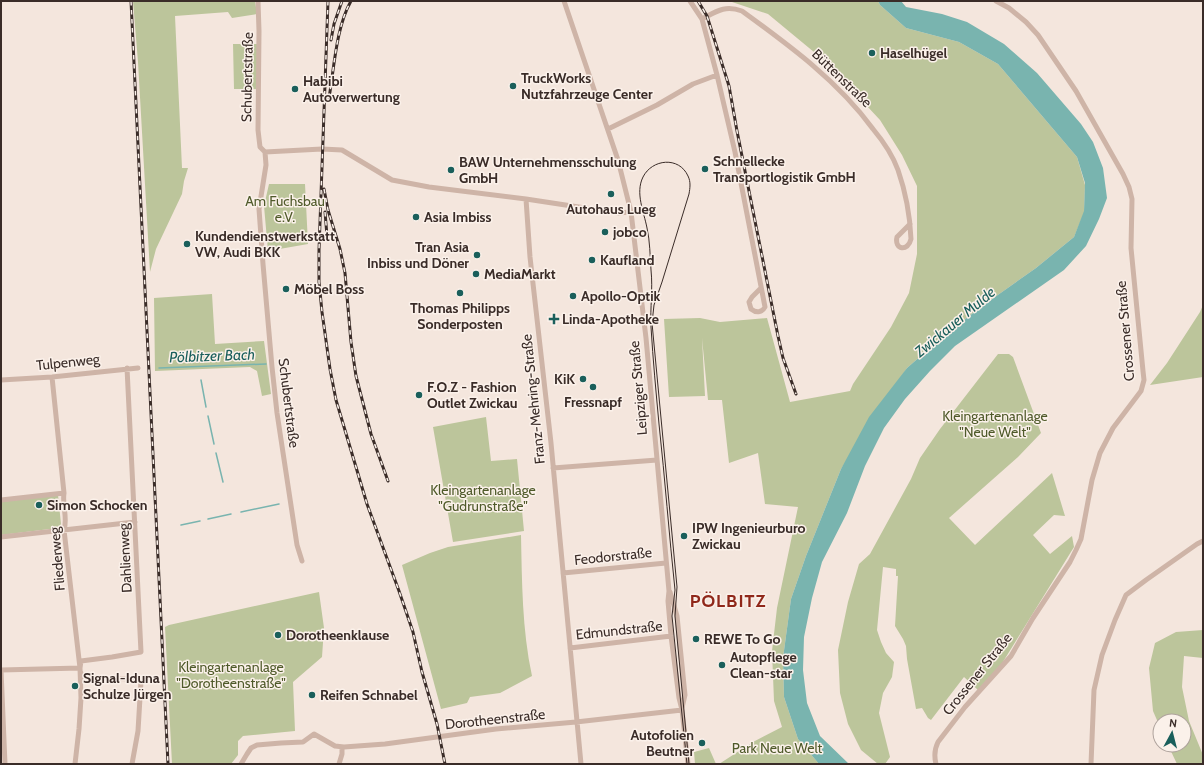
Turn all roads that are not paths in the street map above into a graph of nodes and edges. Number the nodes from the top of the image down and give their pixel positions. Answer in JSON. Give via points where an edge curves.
{"nodes":[{"id":1,"x":258,"y":1,"type":"edge"},
{"id":2,"x":564,"y":1,"type":"edge"},
{"id":3,"x":690,"y":1,"type":"edge"},
{"id":4,"x":996,"y":1,"type":"edge"},
{"id":5,"x":702,"y":19,"type":"junction"},
{"id":6,"x":717,"y":75,"type":"junction"},
{"id":7,"x":608,"y":130,"type":"junction"},
{"id":8,"x":265,"y":152,"type":"junction"},
{"id":9,"x":526,"y":199,"type":"junction"},
{"id":10,"x":631,"y":212,"type":"junction"},
{"id":11,"x":910,"y":224,"type":"dead end"},
{"id":12,"x":761,"y":288,"type":"junction"},
{"id":13,"x":128,"y":368,"type":"junction"},
{"id":14,"x":138,"y":368,"type":"dead end"},
{"id":15,"x":52,"y":377,"type":"junction"},
{"id":16,"x":1,"y":380,"type":"edge"},
{"id":17,"x":657,"y":460,"type":"junction"},
{"id":18,"x":553,"y":468,"type":"junction"},
{"id":19,"x":64,"y":493,"type":"junction"},
{"id":20,"x":1,"y":500,"type":"edge"},
{"id":21,"x":136,"y":522,"type":"junction"},
{"id":22,"x":64,"y":530,"type":"junction"},
{"id":23,"x":1,"y":537,"type":"edge"},
{"id":24,"x":1203,"y":541,"type":"edge"},
{"id":25,"x":302,"y":561,"type":"dead end"},
{"id":26,"x":666,"y":563,"type":"junction"},
{"id":27,"x":563,"y":573,"type":"junction"},
{"id":28,"x":669,"y":591,"type":"junction"},
{"id":29,"x":671,"y":636,"type":"junction"},
{"id":30,"x":570,"y":648,"type":"junction"},
{"id":31,"x":80,"y":668,"type":"junction"},
{"id":32,"x":1,"y":670,"type":"edge"},
{"id":33,"x":682,"y":710,"type":"junction"},
{"id":34,"x":576,"y":722,"type":"junction"},
{"id":35,"x":342,"y":747,"type":"junction"},
{"id":36,"x":5,"y":764,"type":"edge"},
{"id":37,"x":75,"y":764,"type":"edge"},
{"id":38,"x":132,"y":764,"type":"edge"},
{"id":39,"x":241,"y":764,"type":"edge"},
{"id":40,"x":339,"y":764,"type":"edge"},
{"id":41,"x":581,"y":764,"type":"edge"},
{"id":42,"x":688,"y":764,"type":"edge"},
{"id":43,"x":936,"y":764,"type":"edge"},
{"id":44,"x":1091,"y":764,"type":"edge"}],
"edges":[{"from":1,"to":8,"type":"street","name":"Schubertstraße","via":[[258,130],[260,147]]},
{"from":2,"to":7,"type":"street","name":"Leipziger Straße"},
{"from":3,"to":5,"type":"street"},
{"from":4,"to":43,"type":"street","name":"Crossener Straße","via":[[1009,8],[1038,35],[1076,90],[1123,174],[1132,199],[1131,248],[1144,380],[1141,390],[1113,428],[1100,454],[1076,550],[1011,656],[965,707],[938,742],[934,755]]},
{"from":5,"to":6,"type":"street"},
{"from":5,"to":11,"type":"street","name":"Büttenstraße","via":[[726,8],[742,11],[791,47],[837,87],[865,117],[898,169],[908,201]]},
{"from":6,"to":7,"type":"street","via":[[694,84]]},
{"from":6,"to":12,"type":"street","via":[[735,152]]},
{"from":7,"to":10,"type":"street","name":"Leipziger Straße"},
{"from":8,"to":9,"type":"street","via":[[342,150],[392,180]]},
{"from":8,"to":25,"type":"street","name":"Schubertstraße","via":[[266,165],[259,209],[272,367],[297,545]]},
{"from":9,"to":10,"type":"street","via":[[618,213]]},
{"from":9,"to":18,"type":"street","name":"Franz-Mehring-Straße"},
{"from":10,"to":17,"type":"street","name":"Leipziger Straße"},
{"from":12,"to":12,"type":"street","via":[[765,307],[756,312],[751,309],[749,302]]},
{"from":13,"to":14,"type":"street","name":"Tulpenweg"},
{"from":13,"to":15,"type":"street","name":"Tulpenweg"},
{"from":13,"to":21,"type":"street","name":"Dahlienweg"},
{"from":15,"to":16,"type":"street","name":"Tulpenweg"},
{"from":15,"to":19,"type":"street","name":"Fliederweg"},
{"from":17,"to":18,"type":"street"},
{"from":17,"to":26,"type":"street","name":"Leipziger Straße"},
{"from":18,"to":27,"type":"street","name":"Franz-Mehring-Straße"},
{"from":19,"to":20,"type":"street"},
{"from":19,"to":22,"type":"street","name":"Fliederweg"},
{"from":21,"to":22,"type":"street"},
{"from":21,"to":31,"type":"street","name":"Dahlienweg","via":[[141,652],[81,661]]},
{"from":22,"to":23,"type":"street"},
{"from":22,"to":31,"type":"street","name":"Fliederweg"},
{"from":24,"to":44,"type":"street","via":[[1126,595],[1102,655],[1094,690]]},
{"from":26,"to":27,"type":"street","name":"Feodorstraße"},
{"from":26,"to":28,"type":"street","name":"Leipziger Straße"},
{"from":27,"to":30,"type":"street","name":"Franz-Mehring-Straße"},
{"from":28,"to":29,"type":"street","name":"Leipziger Straße"},
{"from":28,"to":33,"type":"street","name":"Leipziger Straße","via":[[677,616],[684,695]]},
{"from":29,"to":30,"type":"street","name":"Edmundstraße"},
{"from":29,"to":33,"type":"street","name":"Leipziger Straße"},
{"from":30,"to":34,"type":"street","name":"Franz-Mehring-Straße"},
{"from":31,"to":32,"type":"street"},
{"from":31,"to":37,"type":"street","name":"Fliederweg","via":[[81,698]]},
{"from":31,"to":38,"type":"street","via":[[82,678],[90,680],[123,678],[141,681],[138,731]]},
{"from":32,"to":36,"type":"street"},
{"from":33,"to":34,"type":"street","name":"Dorotheenstraße"},
{"from":33,"to":42,"type":"street","name":"Leipziger Straße"},
{"from":34,"to":35,"type":"street","name":"Dorotheenstraße"},
{"from":34,"to":41,"type":"street","name":"Franz-Mehring-Straße"},
{"from":35,"to":39,"type":"street","name":"Dorotheenstraße","via":[[335,746],[314,734],[303,742],[251,748]]},
{"from":35,"to":40,"type":"street"}]}
